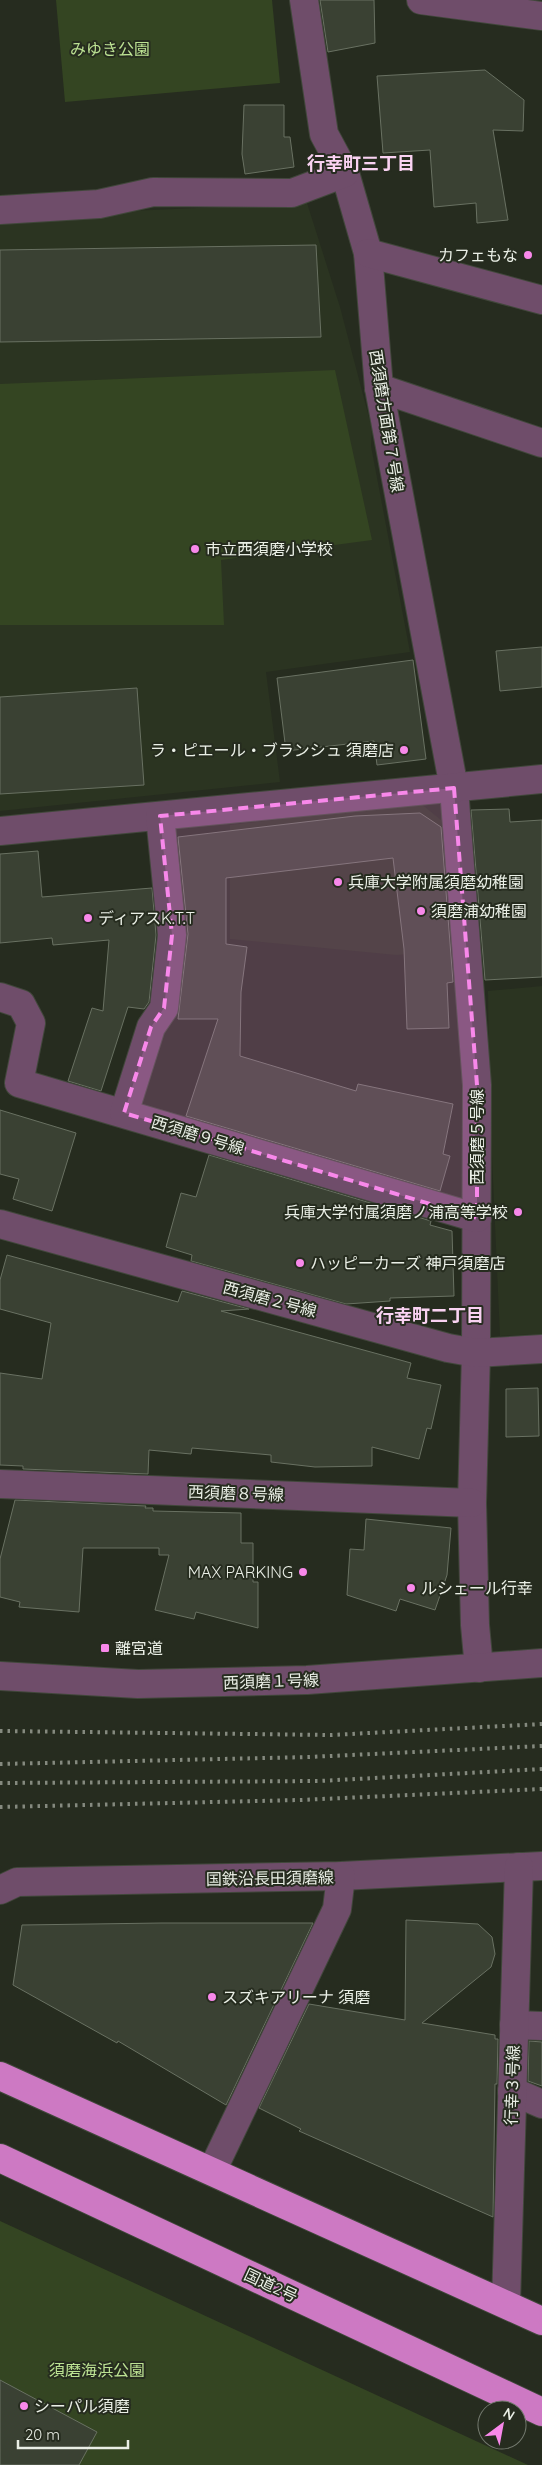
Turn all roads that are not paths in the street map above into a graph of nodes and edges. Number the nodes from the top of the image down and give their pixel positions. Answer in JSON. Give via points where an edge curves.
{"nodes":[{"id":1,"x":304,"y":0,"type":"edge"},
{"id":2,"x":421,"y":0,"type":"edge"},
{"id":3,"x":542,"y":16,"type":"edge"},
{"id":4,"x":345,"y":173,"type":"junction"},
{"id":5,"x":0,"y":210,"type":"edge"},
{"id":6,"x":368,"y":253,"type":"junction"},
{"id":7,"x":542,"y":300,"type":"edge"},
{"id":8,"x":379,"y":388,"type":"junction"},
{"id":9,"x":542,"y":443,"type":"edge"},
{"id":10,"x":542,"y":779,"type":"edge"},
{"id":11,"x":454,"y":788,"type":"junction"},
{"id":12,"x":160,"y":816,"type":"junction"},
{"id":13,"x":0,"y":831,"type":"edge"},
{"id":14,"x":0,"y":997,"type":"edge"},
{"id":15,"x":124,"y":1113,"type":"junction"},
{"id":16,"x":477,"y":1218,"type":"junction"},
{"id":17,"x":0,"y":1224,"type":"edge"},
{"id":18,"x":542,"y":1350,"type":"edge"},
{"id":19,"x":476,"y":1353,"type":"junction"},
{"id":20,"x":0,"y":1484,"type":"edge"},
{"id":21,"x":472,"y":1502,"type":"junction"},
{"id":22,"x":542,"y":1663,"type":"edge"},
{"id":23,"x":479,"y":1668,"type":"junction"},
{"id":24,"x":0,"y":1676,"type":"edge"},
{"id":25,"x":530,"y":1867,"type":"edge"},
{"id":26,"x":341,"y":1876,"type":"junction"},
{"id":27,"x":0,"y":1890,"type":"edge"},
{"id":28,"x":514,"y":2025,"type":"junction"},
{"id":29,"x":542,"y":2026,"type":"edge"},
{"id":30,"x":0,"y":2076,"type":"edge"},
{"id":31,"x":512,"y":2091,"type":"junction"},
{"id":32,"x":542,"y":2104,"type":"edge"},
{"id":33,"x":0,"y":2158,"type":"edge"},
{"id":34,"x":212,"y":2171,"type":"junction"},
{"id":35,"x":506,"y":2304,"type":"junction"},
{"id":36,"x":542,"y":2321,"type":"edge"},
{"id":37,"x":542,"y":2412,"type":"edge"}],
"edges":[{"from":1,"to":4,"type":"street","name":"西須磨方面第７号線","via":[[324,134]]},
{"from":2,"to":3,"type":"street"},
{"from":4,"to":5,"type":"street","via":[[292,193],[153,192],[99,204]]},
{"from":4,"to":6,"type":"street","name":"西須磨方面第７号線"},
{"from":6,"to":7,"type":"street"},
{"from":6,"to":8,"type":"street","name":"西須磨方面第７号線"},
{"from":8,"to":9,"type":"street"},
{"from":8,"to":11,"type":"street","name":"西須磨方面第７号線"},
{"from":10,"to":11,"type":"street"},
{"from":11,"to":12,"type":"street"},
{"from":11,"to":16,"type":"street","name":"西須磨５号線","via":[[477,1085]]},
{"from":12,"to":13,"type":"street"},
{"from":12,"to":15,"type":"street","via":[[172,935],[164,1008],[151,1027]]},
{"from":14,"to":15,"type":"street","name":"西須磨９号線","via":[[21,1004],[31,1023],[19,1083]]},
{"from":15,"to":16,"type":"street","name":"西須磨９号線"},
{"from":16,"to":19,"type":"street","name":"西須磨５号線"},
{"from":17,"to":19,"type":"street","name":"西須磨２号線"},
{"from":18,"to":19,"type":"street","name":"西須磨２号線"},
{"from":19,"to":21,"type":"street","name":"西須磨５号線"},
{"from":20,"to":21,"type":"street","name":"西須磨８号線"},
{"from":21,"to":23,"type":"street","name":"西須磨５号線"},
{"from":22,"to":23,"type":"street","name":"西須磨１号線"},
{"from":23,"to":24,"type":"street","name":"西須磨１号線","via":[[306,1680],[138,1684]]},
{"from":25,"to":26,"type":"street","name":"国鉄沿長田須磨線"},
{"from":25,"to":28,"type":"street","name":"行幸３号線"},
{"from":26,"to":27,"type":"street","name":"国鉄沿長田須磨線","via":[[16,1882]]},
{"from":26,"to":34,"type":"street","via":[[337,1909]]},
{"from":28,"to":29,"type":"street"},
{"from":28,"to":31,"type":"street","name":"行幸３号線"},
{"from":30,"to":34,"type":"highway"},
{"from":31,"to":32,"type":"street"},
{"from":31,"to":35,"type":"street","name":"行幸３号線"},
{"from":33,"to":37,"type":"highway","name":"国道2号"},
{"from":34,"to":35,"type":"highway"},
{"from":35,"to":36,"type":"highway"}]}
